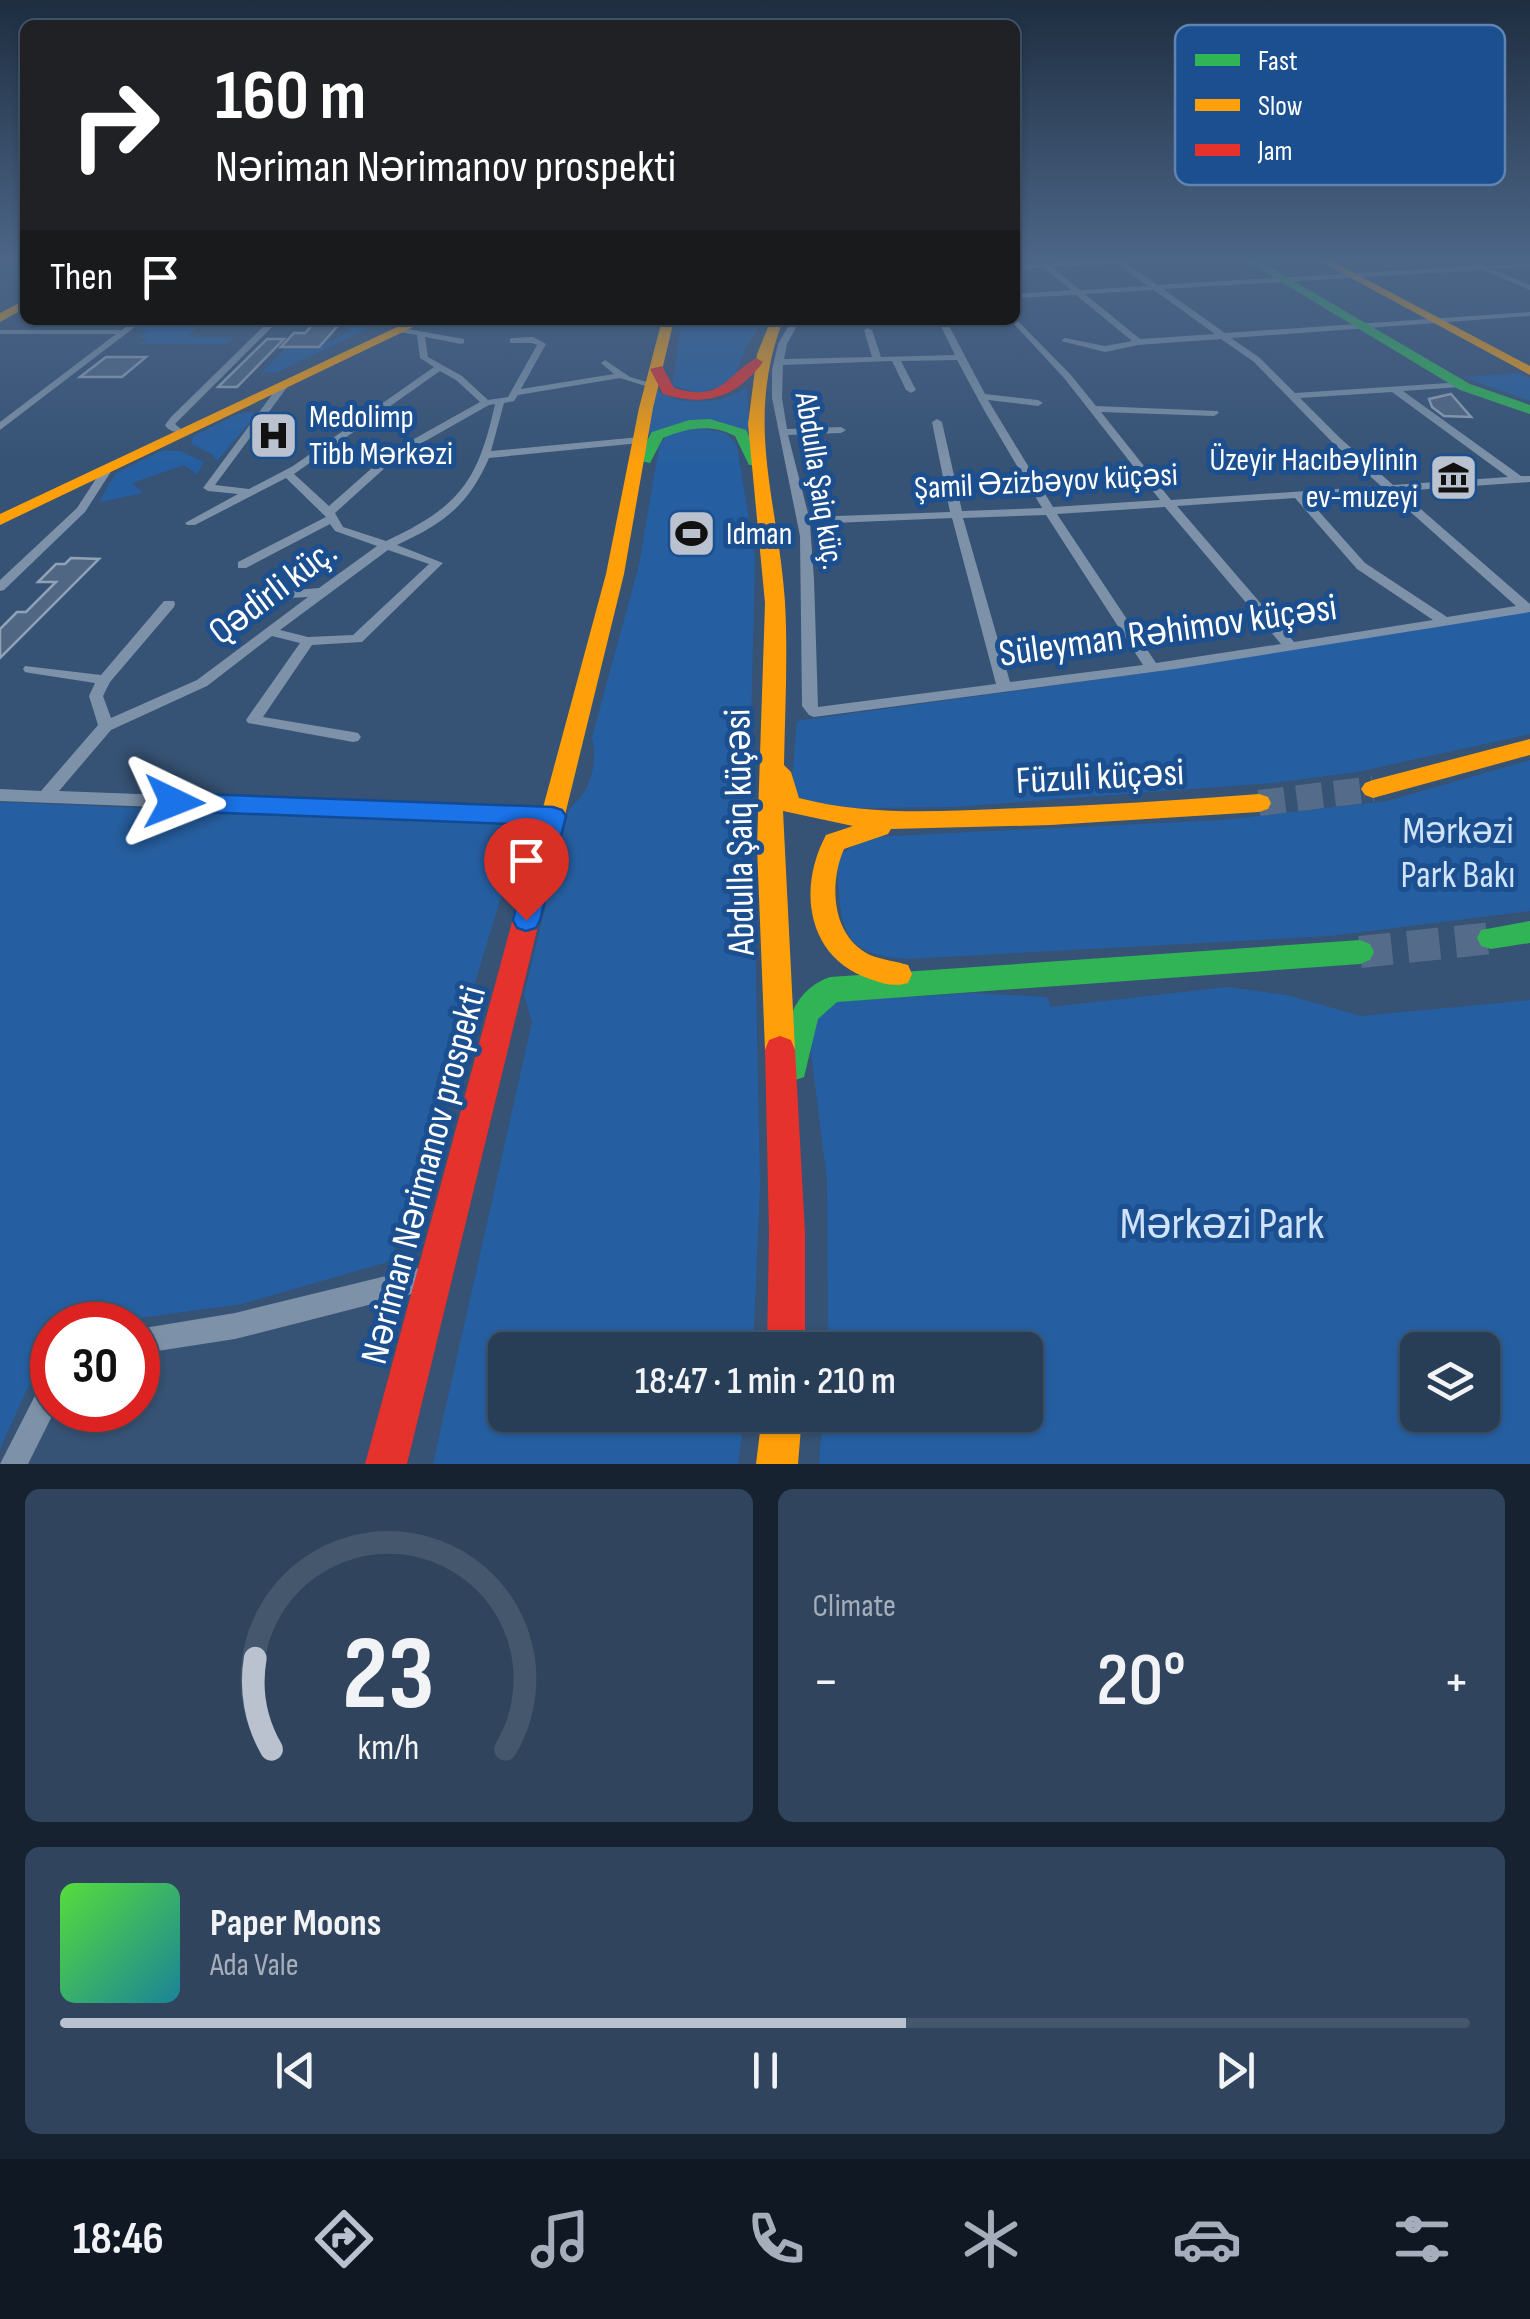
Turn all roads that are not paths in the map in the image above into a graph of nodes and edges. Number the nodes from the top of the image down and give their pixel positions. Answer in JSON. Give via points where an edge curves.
{"nodes":[{"id":1,"x":132,"y":326,"type":"edge"},
{"id":2,"x":269,"y":326,"type":"edge"},
{"id":3,"x":667,"y":326,"type":"edge"},
{"id":4,"x":775,"y":326,"type":"edge"},
{"id":5,"x":792,"y":326,"type":"edge"},
{"id":6,"x":945,"y":326,"type":"edge"},
{"id":7,"x":1020,"y":326,"type":"edge"},
{"id":8,"x":1119,"y":326,"type":"edge"},
{"id":9,"x":1210,"y":326,"type":"edge"},
{"id":10,"x":1359,"y":326,"type":"edge"},
{"id":11,"x":1363,"y":326,"type":"edge"},
{"id":12,"x":1447,"y":326,"type":"edge"},
{"id":13,"x":406,"y":327,"type":"edge"},
{"id":14,"x":868,"y":330,"type":"dead end"},
{"id":15,"x":0,"y":332,"type":"edge"},
{"id":16,"x":124,"y":332,"type":"junction"},
{"id":17,"x":1224,"y":336,"type":"junction"},
{"id":18,"x":461,"y":341,"type":"dead end"},
{"id":19,"x":513,"y":341,"type":"dead end"},
{"id":20,"x":1065,"y":341,"type":"dead end"},
{"id":21,"x":1138,"y":342,"type":"junction"},
{"id":22,"x":960,"y":357,"type":"junction"},
{"id":23,"x":896,"y":360,"type":"junction"},
{"id":24,"x":878,"y":361,"type":"junction"},
{"id":25,"x":605,"y":362,"type":"dead end"},
{"id":26,"x":767,"y":362,"type":"junction"},
{"id":27,"x":439,"y":368,"type":"junction"},
{"id":28,"x":1530,"y":372,"type":"edge"},
{"id":29,"x":621,"y":375,"type":"junction"},
{"id":30,"x":655,"y":377,"type":"junction"},
{"id":31,"x":283,"y":386,"type":"junction"},
{"id":32,"x":1467,"y":387,"type":"junction"},
{"id":33,"x":911,"y":390,"type":"dead end"},
{"id":34,"x":1394,"y":390,"type":"junction"},
{"id":35,"x":515,"y":393,"type":"junction"},
{"id":36,"x":1291,"y":396,"type":"junction"},
{"id":37,"x":983,"y":398,"type":"junction"},
{"id":38,"x":1038,"y":402,"type":"dead end"},
{"id":39,"x":493,"y":404,"type":"junction"},
{"id":40,"x":1530,"y":407,"type":"edge"},
{"id":41,"x":1092,"y":410,"type":"junction"},
{"id":42,"x":1214,"y":413,"type":"dead end"},
{"id":43,"x":218,"y":416,"type":"junction"},
{"id":44,"x":262,"y":418,"type":"junction"},
{"id":45,"x":937,"y":422,"type":"dead end"},
{"id":46,"x":0,"y":426,"type":"edge"},
{"id":47,"x":176,"y":429,"type":"junction"},
{"id":48,"x":842,"y":430,"type":"dead end"},
{"id":49,"x":783,"y":432,"type":"junction"},
{"id":50,"x":640,"y":440,"type":"junction"},
{"id":51,"x":483,"y":454,"type":"junction"},
{"id":52,"x":106,"y":470,"type":"junction"},
{"id":53,"x":288,"y":474,"type":"junction"},
{"id":54,"x":760,"y":476,"type":"junction"},
{"id":55,"x":1524,"y":479,"type":"edge"},
{"id":56,"x":1530,"y":489,"type":"edge"},
{"id":57,"x":1392,"y":490,"type":"junction"},
{"id":58,"x":253,"y":492,"type":"junction"},
{"id":59,"x":1299,"y":496,"type":"junction"},
{"id":60,"x":632,"y":498,"type":"junction"},
{"id":61,"x":1168,"y":503,"type":"junction"},
{"id":62,"x":27,"y":508,"type":"junction"},
{"id":63,"x":81,"y":510,"type":"junction"},
{"id":64,"x":1051,"y":511,"type":"junction"},
{"id":65,"x":0,"y":512,"type":"edge"},
{"id":66,"x":330,"y":515,"type":"junction"},
{"id":67,"x":957,"y":516,"type":"junction"},
{"id":68,"x":0,"y":520,"type":"edge"},
{"id":69,"x":804,"y":520,"type":"junction"},
{"id":70,"x":191,"y":522,"type":"dead end"},
{"id":71,"x":385,"y":546,"type":"junction"},
{"id":72,"x":242,"y":565,"type":"dead end"},
{"id":73,"x":0,"y":587,"type":"edge"},
{"id":74,"x":322,"y":592,"type":"junction"},
{"id":75,"x":289,"y":594,"type":"dead end"},
{"id":76,"x":169,"y":604,"type":"dead end"},
{"id":77,"x":1528,"y":608,"type":"edge"},
{"id":78,"x":1444,"y":622,"type":"junction"},
{"id":79,"x":270,"y":632,"type":"junction"},
{"id":80,"x":308,"y":641,"type":"junction"},
{"id":81,"x":1292,"y":648,"type":"junction"},
{"id":82,"x":1152,"y":668,"type":"junction"},
{"id":83,"x":30,"y":669,"type":"dead end"},
{"id":84,"x":104,"y":680,"type":"junction"},
{"id":85,"x":1004,"y":687,"type":"junction"},
{"id":86,"x":814,"y":712,"type":"joint"},
{"id":87,"x":106,"y":726,"type":"junction"},
{"id":88,"x":353,"y":737,"type":"dead end"},
{"id":89,"x":772,"y":742,"type":"junction"},
{"id":90,"x":1530,"y":746,"type":"edge"},
{"id":91,"x":1373,"y":789,"type":"tunnel mouth"},
{"id":92,"x":0,"y":794,"type":"edge"},
{"id":93,"x":45,"y":797,"type":"junction"},
{"id":94,"x":1259,"y":803,"type":"tunnel mouth"},
{"id":95,"x":553,"y":816,"type":"junction"},
{"id":96,"x":944,"y":819,"type":"junction"},
{"id":97,"x":1530,"y":932,"type":"edge"},
{"id":98,"x":1491,"y":938,"type":"tunnel mouth"},
{"id":99,"x":1360,"y":952,"type":"tunnel mouth"},
{"id":100,"x":997,"y":977,"type":"junction"},
{"id":101,"x":785,"y":1152,"type":"junction"},
{"id":102,"x":434,"y":1277,"type":"junction"},
{"id":103,"x":786,"y":1332,"type":"edge"},
{"id":104,"x":160,"y":1338,"type":"edge"},
{"id":105,"x":30,"y":1432,"type":"edge"},
{"id":106,"x":780,"y":1432,"type":"edge"},
{"id":107,"x":14,"y":1464,"type":"edge"},
{"id":108,"x":386,"y":1464,"type":"edge"},
{"id":109,"x":777,"y":1464,"type":"edge"}],
"edges":[{"from":1,"to":16,"type":"street"},
{"from":2,"to":47,"type":"street","via":[[174,419],[170,425]]},
{"from":3,"to":30,"type":"main road","name":"Nəriman Nərimanov prospekti"},
{"from":4,"to":26,"type":"main road","name":"Abdulla Şaiq küçəsi"},
{"from":5,"to":26,"type":"street","name":"Abdulla Şaiq küç."},
{"from":6,"to":22,"type":"street"},
{"from":7,"to":41,"type":"street"},
{"from":8,"to":21,"type":"street"},
{"from":9,"to":17,"type":"street"},
{"from":10,"to":17,"type":"street"},
{"from":11,"to":32,"type":"main road"},
{"from":12,"to":28,"type":"main road"},
{"from":13,"to":18,"type":"street"},
{"from":13,"to":27,"type":"street","via":[[424,358]]},
{"from":13,"to":31,"type":"main road"},
{"from":13,"to":47,"type":"main road"},
{"from":14,"to":24,"type":"street"},
{"from":15,"to":16,"type":"street"},
{"from":16,"to":46,"type":"street"},
{"from":17,"to":21,"type":"street"},
{"from":17,"to":36,"type":"street"},
{"from":19,"to":35,"type":"street","via":[[542,344]]},
{"from":20,"to":21,"type":"street","via":[[1106,352]]},
{"from":22,"to":23,"type":"street"},
{"from":22,"to":37,"type":"street"},
{"from":23,"to":24,"type":"street"},
{"from":23,"to":33,"type":"street"},
{"from":24,"to":26,"type":"street"},
{"from":25,"to":29,"type":"street"},
{"from":26,"to":30,"type":"main road","via":[[738,388],[708,398],[668,391]]},
{"from":26,"to":49,"type":"street","name":"Abdulla Şaiq küç."},
{"from":26,"to":54,"type":"main road","name":"Abdulla Şaiq küçəsi","via":[[754,396]]},
{"from":27,"to":39,"type":"street"},
{"from":27,"to":53,"type":"street"},
{"from":29,"to":30,"type":"street"},
{"from":29,"to":35,"type":"street"},
{"from":30,"to":50,"type":"main road","name":"Nəriman Nərimanov prospekti"},
{"from":31,"to":43,"type":"main road"},
{"from":31,"to":44,"type":"street"},
{"from":32,"to":34,"type":"street"},
{"from":32,"to":40,"type":"main road"},
{"from":34,"to":36,"type":"street"},
{"from":34,"to":55,"type":"street"},
{"from":35,"to":39,"type":"street"},
{"from":36,"to":57,"type":"street"},
{"from":37,"to":38,"type":"street"},
{"from":37,"to":64,"type":"street"},
{"from":39,"to":51,"type":"street","name":"Qədirli küç."},
{"from":39,"to":66,"type":"street","via":[[393,455]]},
{"from":41,"to":42,"type":"street"},
{"from":41,"to":61,"type":"street"},
{"from":43,"to":44,"type":"street","via":[[254,408]]},
{"from":43,"to":52,"type":"main road"},
{"from":44,"to":58,"type":"street","via":[[208,488]]},
{"from":45,"to":67,"type":"street"},
{"from":47,"to":65,"type":"main road"},
{"from":48,"to":49,"type":"street"},
{"from":49,"to":69,"type":"street","name":"Abdulla Şaiq küç."},
{"from":50,"to":51,"type":"street"},
{"from":50,"to":60,"type":"main road","name":"Nəriman Nərimanov prospekti"},
{"from":51,"to":71,"type":"street","name":"Qədirli küç.","via":[[453,508]]},
{"from":52,"to":62,"type":"main road"},
{"from":52,"to":63,"type":"street"},
{"from":53,"to":58,"type":"street"},
{"from":53,"to":66,"type":"street"},
{"from":54,"to":60,"type":"main road","via":[[739,432],[677,426],[650,441]]},
{"from":54,"to":89,"type":"main road","name":"Abdulla Şaiq küçəsi","via":[[774,572]]},
{"from":55,"to":56,"type":"street"},
{"from":55,"to":57,"type":"street","name":"Şamil Əzizbəyov küçəsi"},
{"from":57,"to":59,"type":"street","name":"Şamil Əzizbəyov küçəsi"},
{"from":57,"to":77,"type":"street"},
{"from":58,"to":70,"type":"street"},
{"from":59,"to":61,"type":"street","name":"Şamil Əzizbəyov küçəsi"},
{"from":59,"to":78,"type":"street","via":[[1360,566]]},
{"from":60,"to":95,"type":"main road","name":"Nəriman Nərimanov prospekti"},
{"from":61,"to":64,"type":"street","name":"Şamil Əzizbəyov küçəsi"},
{"from":61,"to":81,"type":"street"},
{"from":62,"to":63,"type":"main road","via":[[56,500]]},
{"from":62,"to":68,"type":"main road"},
{"from":63,"to":73,"type":"street"},
{"from":64,"to":67,"type":"street","name":"Şamil Əzizbəyov küçəsi"},
{"from":64,"to":82,"type":"street"},
{"from":66,"to":71,"type":"street","via":[[350,536]]},
{"from":66,"to":72,"type":"street"},
{"from":67,"to":69,"type":"street","name":"Şamil Əzizbəyov küçəsi"},
{"from":67,"to":85,"type":"street"},
{"from":69,"to":86,"type":"street","name":"Abdulla Şaiq küç."},
{"from":71,"to":74,"type":"street","name":"Qədirli küç."},
{"from":71,"to":80,"type":"street","via":[[437,566],[358,640]]},
{"from":74,"to":75,"type":"street"},
{"from":74,"to":79,"type":"street","name":"Qədirli küç."},
{"from":76,"to":84,"type":"street"},
{"from":77,"to":78,"type":"street","name":"Süleyman Rəhimov küçəsi"},
{"from":78,"to":81,"type":"street","name":"Süleyman Rəhimov küçəsi"},
{"from":79,"to":80,"type":"street"},
{"from":79,"to":87,"type":"street","name":"Qədirli küç.","via":[[190,691]]},
{"from":80,"to":88,"type":"street","via":[[254,720]]},
{"from":81,"to":82,"type":"street","name":"Süleyman Rəhimov küçəsi"},
{"from":82,"to":85,"type":"street","name":"Süleyman Rəhimov küçəsi"},
{"from":83,"to":84,"type":"street"},
{"from":84,"to":87,"type":"street","via":[[96,696]]},
{"from":85,"to":86,"type":"street","name":"Süleyman Rəhimov küçəsi"},
{"from":87,"to":93,"type":"street","name":"Qədirli küç."},
{"from":89,"to":96,"type":"main road","via":[[786,799],[795,809]]},
{"from":89,"to":101,"type":"main road","name":"Abdulla Şaiq küçəsi"},
{"from":90,"to":91,"type":"main road"},
{"from":92,"to":93,"type":"street"},
{"from":93,"to":95,"type":"street"},
{"from":94,"to":96,"type":"main road","name":"Füzuli küçəsi"},
{"from":95,"to":102,"type":"main road","name":"Nəriman Nərimanov prospekti"},
{"from":96,"to":100,"type":"main road","via":[[864,830],[835,842],[824,876],[832,935],[844,953],[878,971]]},
{"from":97,"to":98,"type":"main road"},
{"from":99,"to":100,"type":"main road"},
{"from":100,"to":101,"type":"main road","via":[[854,986],[813,997],[796,1036]]},
{"from":101,"to":103,"type":"main road","name":"Abdulla Şaiq küçəsi"},
{"from":102,"to":104,"type":"street"},
{"from":102,"to":108,"type":"main road","name":"Nəriman Nərimanov prospekti"},
{"from":105,"to":107,"type":"street"},
{"from":106,"to":109,"type":"main road"}]}
